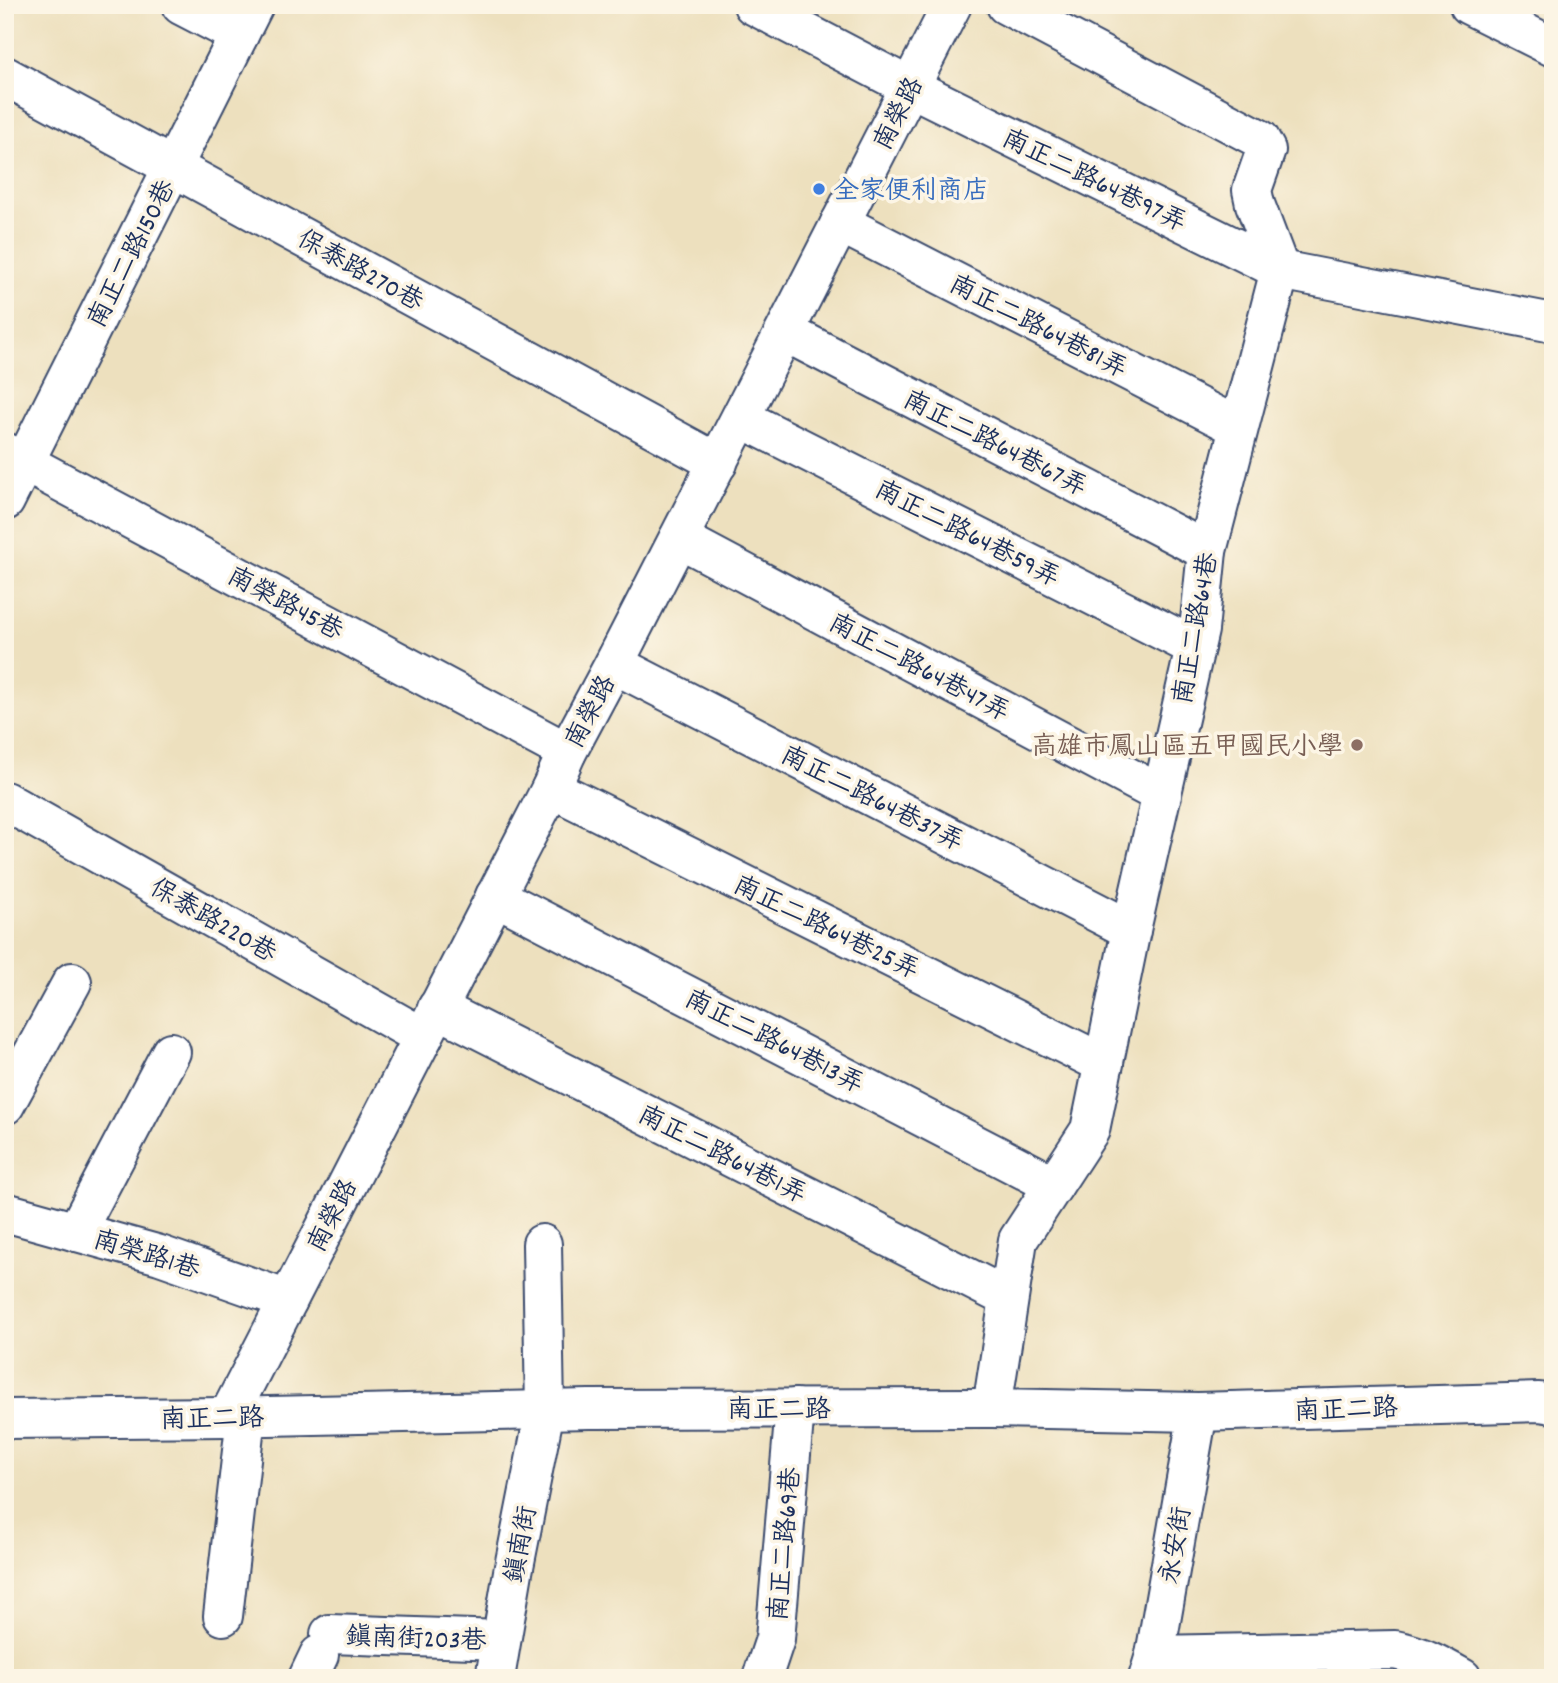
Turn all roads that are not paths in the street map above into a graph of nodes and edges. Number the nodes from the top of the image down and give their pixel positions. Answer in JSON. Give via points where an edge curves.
{"nodes":[{"id":1,"x":181,"y":5,"type":"edge"},
{"id":2,"x":754,"y":5,"type":"edge"},
{"id":3,"x":952,"y":5,"type":"edge"},
{"id":4,"x":1006,"y":5,"type":"edge"},
{"id":5,"x":1488,"y":9,"type":"edge"},
{"id":6,"x":247,"y":20,"type":"edge"},
{"id":7,"x":1553,"y":47,"type":"edge"},
{"id":8,"x":5,"y":76,"type":"edge"},
{"id":9,"x":910,"y":87,"type":"junction"},
{"id":10,"x":173,"y":167,"type":"junction"},
{"id":11,"x":840,"y":223,"type":"junction"},
{"id":12,"x":1280,"y":270,"type":"junction"},
{"id":13,"x":1553,"y":323,"type":"edge"},
{"id":14,"x":785,"y":332,"type":"junction"},
{"id":15,"x":740,"y":418,"type":"junction"},
{"id":16,"x":1238,"y":428,"type":"junction"},
{"id":17,"x":15,"y":457,"type":"edge"},
{"id":18,"x":718,"y":463,"type":"junction"},
{"id":19,"x":5,"y":501,"type":"edge"},
{"id":20,"x":679,"y":538,"type":"junction"},
{"id":21,"x":1207,"y":551,"type":"junction"},
{"id":22,"x":1195,"y":647,"type":"junction"},
{"id":23,"x":614,"y":664,"type":"junction"},
{"id":24,"x":566,"y":752,"type":"junction"},
{"id":25,"x":551,"y":788,"type":"junction"},
{"id":26,"x":1162,"y":795,"type":"junction"},
{"id":27,"x":5,"y":801,"type":"edge"},
{"id":28,"x":495,"y":896,"type":"junction"},
{"id":29,"x":1131,"y":930,"type":"junction"},
{"id":30,"x":72,"y":982,"type":"dead end"},
{"id":31,"x":430,"y":1023,"type":"junction"},
{"id":32,"x":171,"y":1052,"type":"dead end"},
{"id":33,"x":1104,"y":1064,"type":"junction"},
{"id":34,"x":5,"y":1105,"type":"edge"},
{"id":35,"x":1054,"y":1185,"type":"junction"},
{"id":36,"x":5,"y":1212,"type":"edge"},
{"id":37,"x":76,"y":1232,"type":"junction"},
{"id":38,"x":542,"y":1244,"type":"dead end"},
{"id":39,"x":1008,"y":1298,"type":"junction"},
{"id":40,"x":288,"y":1300,"type":"junction"},
{"id":41,"x":1553,"y":1404,"type":"edge"},
{"id":42,"x":795,"y":1408,"type":"junction"},
{"id":43,"x":992,"y":1408,"type":"junction"},
{"id":44,"x":545,"y":1410,"type":"junction"},
{"id":45,"x":1198,"y":1412,"type":"junction"},
{"id":46,"x":237,"y":1417,"type":"junction"},
{"id":47,"x":5,"y":1419,"type":"edge"},
{"id":48,"x":223,"y":1616,"type":"dead end"},
{"id":49,"x":502,"y":1640,"type":"junction"},
{"id":50,"x":319,"y":1655,"type":"edge"},
{"id":51,"x":1329,"y":1665,"type":"edge"},
{"id":52,"x":1151,"y":1666,"type":"edge"},
{"id":53,"x":495,"y":1678,"type":"edge"},
{"id":54,"x":762,"y":1678,"type":"edge"},
{"id":55,"x":1462,"y":1678,"type":"edge"}],
"edges":[{"from":1,"to":6,"type":"street"},
{"from":2,"to":9,"type":"street","name":"南正二路64巷97弄"},
{"from":3,"to":9,"type":"street","name":"南榮路"},
{"from":4,"to":12,"type":"street","via":[[1259,139],[1266,150],[1252,190]]},
{"from":5,"to":7,"type":"street"},
{"from":6,"to":10,"type":"street","name":"南正二路150巷"},
{"from":8,"to":10,"type":"street","name":"保泰路270巷"},
{"from":9,"to":11,"type":"street","name":"南榮路"},
{"from":9,"to":12,"type":"street","name":"南正二路64巷97弄"},
{"from":10,"to":17,"type":"street","name":"南正二路150巷"},
{"from":10,"to":18,"type":"street","name":"保泰路270巷"},
{"from":11,"to":14,"type":"street","name":"南榮路"},
{"from":11,"to":16,"type":"street","name":"南正二路64巷81弄"},
{"from":12,"to":13,"type":"street"},
{"from":12,"to":16,"type":"street","name":"南正二路64巷"},
{"from":14,"to":15,"type":"street","name":"南榮路"},
{"from":14,"to":21,"type":"street","name":"南正二路64巷67弄"},
{"from":15,"to":18,"type":"street","name":"南榮路"},
{"from":15,"to":22,"type":"street","name":"南正二路64巷59弄"},
{"from":16,"to":21,"type":"street","name":"南正二路64巷"},
{"from":17,"to":19,"type":"street","name":"南正二路150巷"},
{"from":17,"to":24,"type":"street","name":"南榮路45巷"},
{"from":18,"to":20,"type":"street","name":"南榮路"},
{"from":20,"to":23,"type":"street","name":"南榮路"},
{"from":20,"to":26,"type":"street","name":"南正二路64巷47弄"},
{"from":21,"to":22,"type":"street","name":"南正二路64巷"},
{"from":22,"to":26,"type":"street","name":"南正二路64巷"},
{"from":23,"to":24,"type":"street","name":"南榮路"},
{"from":23,"to":29,"type":"street","name":"南正二路64巷37弄"},
{"from":24,"to":25,"type":"street","name":"南榮路"},
{"from":25,"to":28,"type":"street","name":"南榮路"},
{"from":25,"to":33,"type":"street","name":"南正二路64巷25弄"},
{"from":26,"to":29,"type":"street","name":"南正二路64巷"},
{"from":27,"to":31,"type":"street","name":"保泰路220巷"},
{"from":28,"to":31,"type":"street","name":"南榮路"},
{"from":28,"to":35,"type":"street","name":"南正二路64巷13弄"},
{"from":29,"to":33,"type":"street","name":"南正二路64巷"},
{"from":30,"to":34,"type":"street"},
{"from":31,"to":39,"type":"street","name":"南正二路64巷1弄"},
{"from":31,"to":40,"type":"street","name":"南榮路"},
{"from":32,"to":37,"type":"street"},
{"from":33,"to":35,"type":"street","name":"南正二路64巷","via":[[1090,1130]]},
{"from":35,"to":39,"type":"street","name":"南正二路64巷","via":[[1018,1240]]},
{"from":36,"to":37,"type":"street","name":"南榮路1巷"},
{"from":37,"to":40,"type":"street","name":"南榮路1巷","via":[[160,1255]]},
{"from":38,"to":44,"type":"street","name":"鎮南街"},
{"from":39,"to":43,"type":"street","name":"南正二路64巷"},
{"from":40,"to":46,"type":"street","name":"南榮路"},
{"from":41,"to":45,"type":"street","name":"南正二路"},
{"from":42,"to":43,"type":"street","name":"南正二路"},
{"from":42,"to":44,"type":"street","name":"南正二路"},
{"from":42,"to":54,"type":"street","name":"南正二路69巷","via":[[775,1639]]},
{"from":43,"to":45,"type":"street","name":"南正二路"},
{"from":44,"to":46,"type":"street","name":"南正二路"},
{"from":44,"to":49,"type":"street","name":"鎮南街"},
{"from":45,"to":52,"type":"street","name":"永安街"},
{"from":46,"to":47,"type":"street","name":"南正二路"},
{"from":46,"to":48,"type":"street"},
{"from":49,"to":50,"type":"street","name":"鎮南街203巷"},
{"from":49,"to":53,"type":"street","name":"鎮南街"},
{"from":51,"to":52,"type":"street"},
{"from":51,"to":55,"type":"street","via":[[1395,1650],[1435,1662]]}]}
